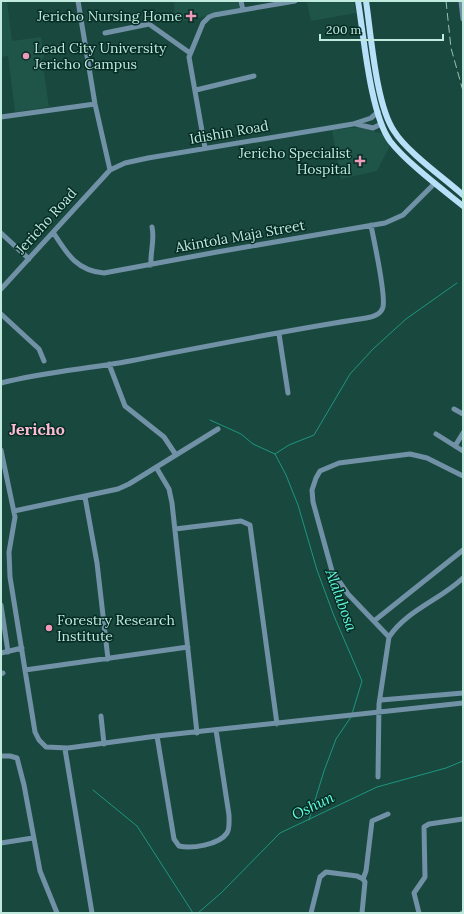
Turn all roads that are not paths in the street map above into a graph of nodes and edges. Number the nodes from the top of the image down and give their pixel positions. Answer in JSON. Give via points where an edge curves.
{"nodes":[{"id":1,"x":78,"y":1,"type":"edge"},
{"id":2,"x":241,"y":1,"type":"edge"},
{"id":3,"x":295,"y":1,"type":"edge"},
{"id":4,"x":358,"y":1,"type":"edge"},
{"id":5,"x":366,"y":1,"type":"edge"},
{"id":6,"x":461,"y":1,"type":"edge"},
{"id":7,"x":243,"y":10,"type":"junction"},
{"id":8,"x":463,"y":19,"type":"edge"},
{"id":9,"x":105,"y":33,"type":"dead end"},
{"id":10,"x":190,"y":53,"type":"junction"},
{"id":11,"x":254,"y":76,"type":"dead end"},
{"id":12,"x":196,"y":90,"type":"junction"},
{"id":13,"x":95,"y":104,"type":"junction"},
{"id":14,"x":378,"y":112,"type":"junction"},
{"id":15,"x":1,"y":117,"type":"edge"},
{"id":16,"x":353,"y":124,"type":"junction"},
{"id":17,"x":381,"y":124,"type":"junction"},
{"id":18,"x":205,"y":148,"type":"junction"},
{"id":19,"x":110,"y":170,"type":"junction"},
{"id":20,"x":435,"y":183,"type":"junction"},
{"id":21,"x":463,"y":195,"type":"edge"},
{"id":22,"x":463,"y":206,"type":"edge"},
{"id":23,"x":371,"y":225,"type":"junction"},
{"id":24,"x":152,"y":227,"type":"dead end"},
{"id":25,"x":54,"y":232,"type":"junction"},
{"id":26,"x":1,"y":233,"type":"edge"},
{"id":27,"x":28,"y":259,"type":"junction"},
{"id":28,"x":151,"y":265,"type":"junction"},
{"id":29,"x":1,"y":289,"type":"edge"},
{"id":30,"x":1,"y":314,"type":"edge"},
{"id":31,"x":278,"y":334,"type":"junction"},
{"id":32,"x":44,"y":361,"type":"dead end"},
{"id":33,"x":109,"y":364,"type":"junction"},
{"id":34,"x":1,"y":383,"type":"edge"},
{"id":35,"x":288,"y":393,"type":"dead end"},
{"id":36,"x":454,"y":409,"type":"dead end"},
{"id":37,"x":463,"y":414,"type":"edge"},
{"id":38,"x":218,"y":429,"type":"dead end"},
{"id":39,"x":463,"y":433,"type":"edge"},
{"id":40,"x":436,"y":434,"type":"dead end"},
{"id":41,"x":455,"y":446,"type":"junction"},
{"id":42,"x":1,"y":450,"type":"edge"},
{"id":43,"x":463,"y":451,"type":"edge"},
{"id":44,"x":176,"y":455,"type":"junction"},
{"id":45,"x":156,"y":467,"type":"junction"},
{"id":46,"x":463,"y":476,"type":"edge"},
{"id":47,"x":85,"y":497,"type":"junction"},
{"id":48,"x":14,"y":511,"type":"junction"},
{"id":49,"x":175,"y":528,"type":"junction"},
{"id":50,"x":463,"y":550,"type":"edge"},
{"id":51,"x":463,"y":578,"type":"edge"},
{"id":52,"x":1,"y":605,"type":"edge"},
{"id":53,"x":374,"y":622,"type":"junction"},
{"id":54,"x":389,"y":637,"type":"junction"},
{"id":55,"x":188,"y":647,"type":"junction"},
{"id":56,"x":22,"y":648,"type":"junction"},
{"id":57,"x":8,"y":652,"type":"junction"},
{"id":58,"x":1,"y":653,"type":"edge"},
{"id":59,"x":108,"y":659,"type":"junction"},
{"id":60,"x":26,"y":670,"type":"junction"},
{"id":61,"x":463,"y":693,"type":"edge"},
{"id":62,"x":381,"y":700,"type":"junction"},
{"id":63,"x":463,"y":703,"type":"edge"},
{"id":64,"x":380,"y":713,"type":"junction"},
{"id":65,"x":101,"y":716,"type":"dead end"},
{"id":66,"x":277,"y":724,"type":"junction"},
{"id":67,"x":216,"y":730,"type":"junction"},
{"id":68,"x":197,"y":732,"type":"junction"},
{"id":69,"x":157,"y":736,"type":"junction"},
{"id":70,"x":104,"y":744,"type":"junction"},
{"id":71,"x":65,"y":749,"type":"junction"},
{"id":72,"x":1,"y":756,"type":"edge"},
{"id":73,"x":378,"y":777,"type":"dead end"},
{"id":74,"x":388,"y":814,"type":"dead end"},
{"id":75,"x":463,"y":819,"type":"edge"},
{"id":76,"x":33,"y":838,"type":"junction"},
{"id":77,"x":1,"y":843,"type":"edge"},
{"id":78,"x":363,"y":879,"type":"junction"},
{"id":79,"x":57,"y":913,"type":"edge"},
{"id":80,"x":92,"y":913,"type":"edge"},
{"id":81,"x":311,"y":913,"type":"edge"},
{"id":82,"x":362,"y":913,"type":"edge"},
{"id":83,"x":419,"y":913,"type":"edge"}],
"edges":[{"from":1,"to":13,"type":"street"},
{"from":2,"to":7,"type":"street"},
{"from":3,"to":7,"type":"street"},
{"from":4,"to":14,"type":"main road"},
{"from":5,"to":21,"type":"main road","via":[[381,93],[389,123],[402,141]]},
{"from":6,"to":8,"type":"street"},
{"from":7,"to":10,"type":"street","via":[[214,15],[205,20]]},
{"from":9,"to":10,"type":"street","via":[[149,24]]},
{"from":10,"to":12,"type":"street"},
{"from":11,"to":12,"type":"street"},
{"from":12,"to":18,"type":"street"},
{"from":13,"to":15,"type":"street"},
{"from":13,"to":19,"type":"street"},
{"from":14,"to":16,"type":"street","via":[[371,118]]},
{"from":14,"to":17,"type":"main road"},
{"from":16,"to":17,"type":"street","via":[[373,128]]},
{"from":16,"to":18,"type":"street","name":"Idishin Road"},
{"from":17,"to":20,"type":"main road","via":[[395,146]]},
{"from":18,"to":19,"type":"street","name":"Idishin Road","via":[[129,162]]},
{"from":19,"to":25,"type":"street","name":"Jericho Road"},
{"from":20,"to":22,"type":"main road"},
{"from":20,"to":23,"type":"street","name":"Akintola Maja Street","via":[[398,219]]},
{"from":23,"to":28,"type":"street","name":"Akintola Maja Street"},
{"from":23,"to":31,"type":"street","via":[[382,293],[381,312],[366,318]]},
{"from":24,"to":28,"type":"street","via":[[154,240]]},
{"from":25,"to":27,"type":"street","name":"Jericho Road"},
{"from":25,"to":28,"type":"street","name":"Akintola Maja Street","via":[[74,261],[86,270],[104,273]]},
{"from":26,"to":27,"type":"street"},
{"from":27,"to":29,"type":"street","name":"Jericho Road"},
{"from":30,"to":32,"type":"street","via":[[39,349]]},
{"from":31,"to":33,"type":"street"},
{"from":31,"to":35,"type":"street"},
{"from":33,"to":34,"type":"street"},
{"from":33,"to":44,"type":"street","via":[[125,406],[164,437]]},
{"from":36,"to":37,"type":"street"},
{"from":38,"to":44,"type":"street"},
{"from":39,"to":41,"type":"street"},
{"from":40,"to":41,"type":"street"},
{"from":41,"to":43,"type":"street"},
{"from":42,"to":48,"type":"street"},
{"from":44,"to":45,"type":"street"},
{"from":45,"to":47,"type":"street","via":[[129,484]]},
{"from":45,"to":49,"type":"street","via":[[169,489]]},
{"from":46,"to":53,"type":"street","via":[[427,458],[410,454],[338,463],[320,471],[312,490],[313,502],[332,571]]},
{"from":47,"to":48,"type":"street"},
{"from":47,"to":59,"type":"street","via":[[95,549]]},
{"from":48,"to":56,"type":"street","via":[[9,564]]},
{"from":49,"to":55,"type":"street"},
{"from":49,"to":66,"type":"street","via":[[241,522],[250,525]]},
{"from":50,"to":53,"type":"street"},
{"from":51,"to":54,"type":"street","via":[[398,625]]},
{"from":52,"to":57,"type":"street"},
{"from":53,"to":54,"type":"street"},
{"from":54,"to":62,"type":"street"},
{"from":55,"to":59,"type":"street"},
{"from":55,"to":68,"type":"street"},
{"from":56,"to":57,"type":"street"},
{"from":56,"to":60,"type":"street"},
{"from":57,"to":58,"type":"street"},
{"from":59,"to":60,"type":"street"},
{"from":60,"to":71,"type":"street","via":[[37,736],[46,747]]},
{"from":61,"to":62,"type":"street"},
{"from":62,"to":64,"type":"street"},
{"from":63,"to":64,"type":"street"},
{"from":64,"to":66,"type":"street"},
{"from":64,"to":73,"type":"street"},
{"from":65,"to":70,"type":"street"},
{"from":66,"to":67,"type":"street"},
{"from":67,"to":68,"type":"street"},
{"from":67,"to":69,"type":"street","via":[[229,828],[226,834],[216,841],[194,848],[179,846],[174,839]]},
{"from":68,"to":69,"type":"street"},
{"from":69,"to":70,"type":"street"},
{"from":70,"to":71,"type":"street"},
{"from":71,"to":80,"type":"street"},
{"from":72,"to":76,"type":"street","via":[[17,758],[26,792]]},
{"from":74,"to":78,"type":"street","via":[[372,821]]},
{"from":75,"to":83,"type":"street","via":[[424,827],[424,878],[414,893]]},
{"from":76,"to":77,"type":"street"},
{"from":76,"to":79,"type":"street","via":[[40,871]]},
{"from":78,"to":81,"type":"street","via":[[326,872],[320,877]]},
{"from":78,"to":82,"type":"street","via":[[365,882]]}]}
